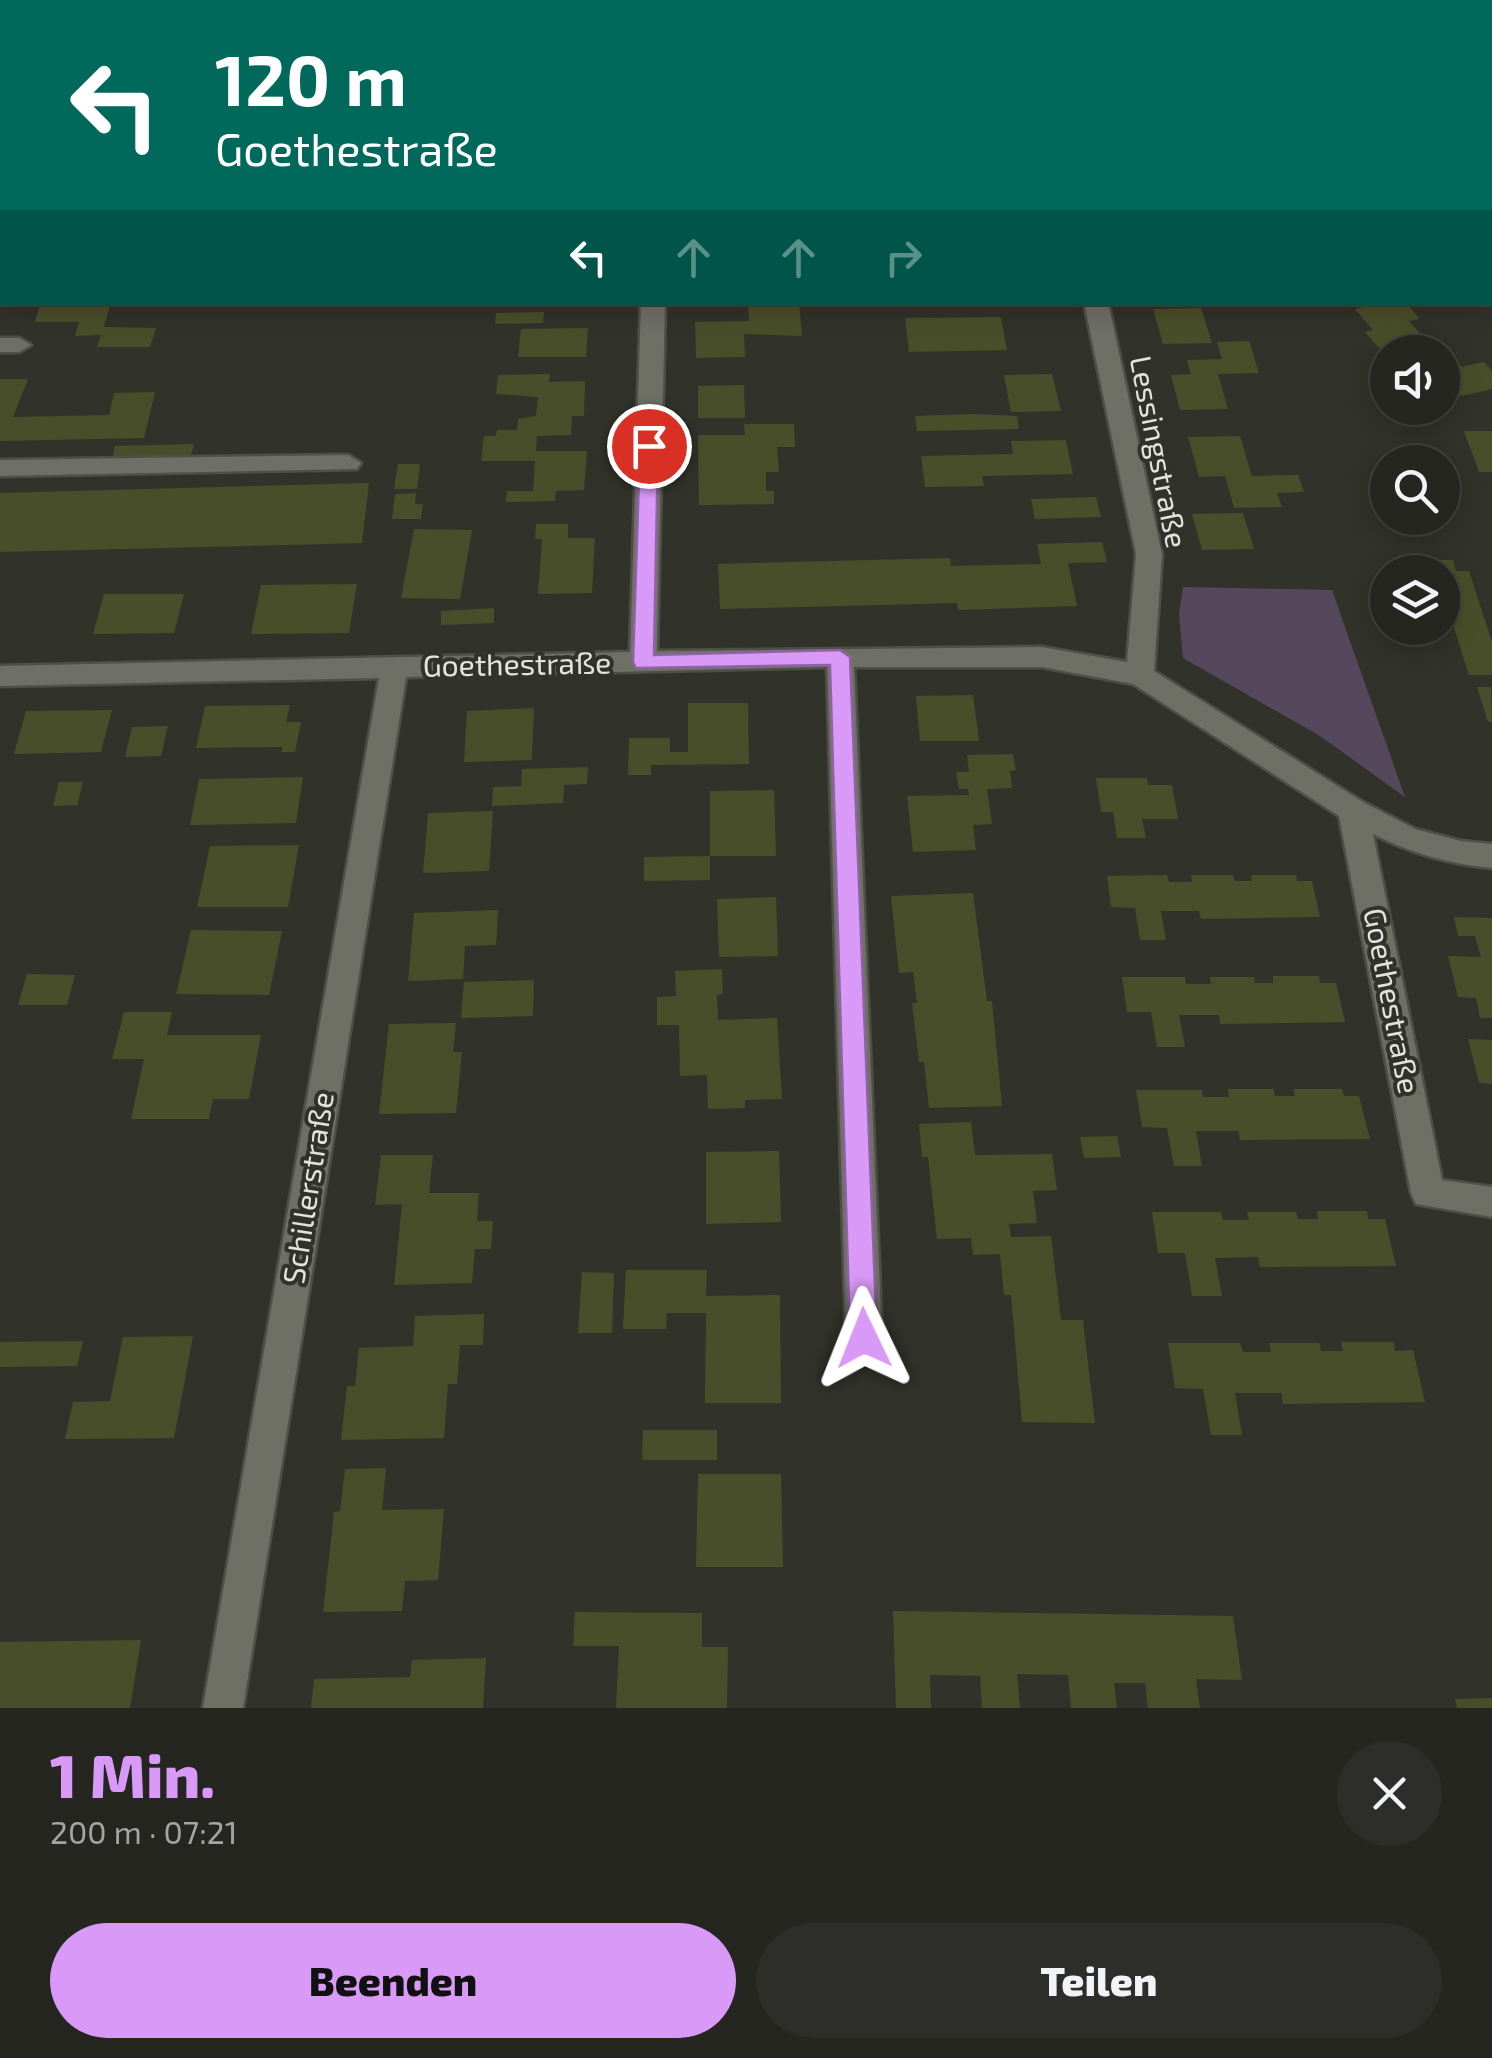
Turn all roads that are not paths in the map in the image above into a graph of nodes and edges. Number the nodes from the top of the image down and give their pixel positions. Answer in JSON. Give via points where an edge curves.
{"nodes":[{"id":1,"x":652,"y":305,"type":"edge"},
{"id":2,"x":1097,"y":305,"type":"edge"},
{"id":3,"x":348,"y":463,"type":"dead end"},
{"id":4,"x":0,"y":468,"type":"edge"},
{"id":5,"x":840,"y":657,"type":"junction"},
{"id":6,"x":644,"y":662,"type":"junction"},
{"id":7,"x":394,"y":668,"type":"junction"},
{"id":8,"x":1140,"y":675,"type":"junction"},
{"id":9,"x":0,"y":676,"type":"edge"},
{"id":10,"x":1353,"y":810,"type":"junction"},
{"id":11,"x":1492,"y":856,"type":"edge"},
{"id":12,"x":1492,"y":1202,"type":"edge"},
{"id":13,"x":864,"y":1338,"type":"dead end"},
{"id":14,"x":223,"y":1708,"type":"edge"}],
"edges":[{"from":1,"to":6,"type":"street"},
{"from":2,"to":8,"type":"street","name":"Lessingstraße","via":[[1149,554]]},
{"from":3,"to":4,"type":"street"},
{"from":5,"to":6,"type":"street","name":"Goethestraße"},
{"from":5,"to":8,"type":"street","name":"Goethestraße","via":[[1042,657]]},
{"from":5,"to":13,"type":"street"},
{"from":6,"to":7,"type":"street","name":"Goethestraße"},
{"from":7,"to":9,"type":"street","name":"Goethestraße"},
{"from":7,"to":14,"type":"street","name":"Schillerstraße"},
{"from":8,"to":10,"type":"street","name":"Goethestraße"},
{"from":10,"to":11,"type":"street","name":"Goethestraße","via":[[1407,838]]},
{"from":10,"to":12,"type":"street","name":"Goethestraße","via":[[1428,1193]]}]}
